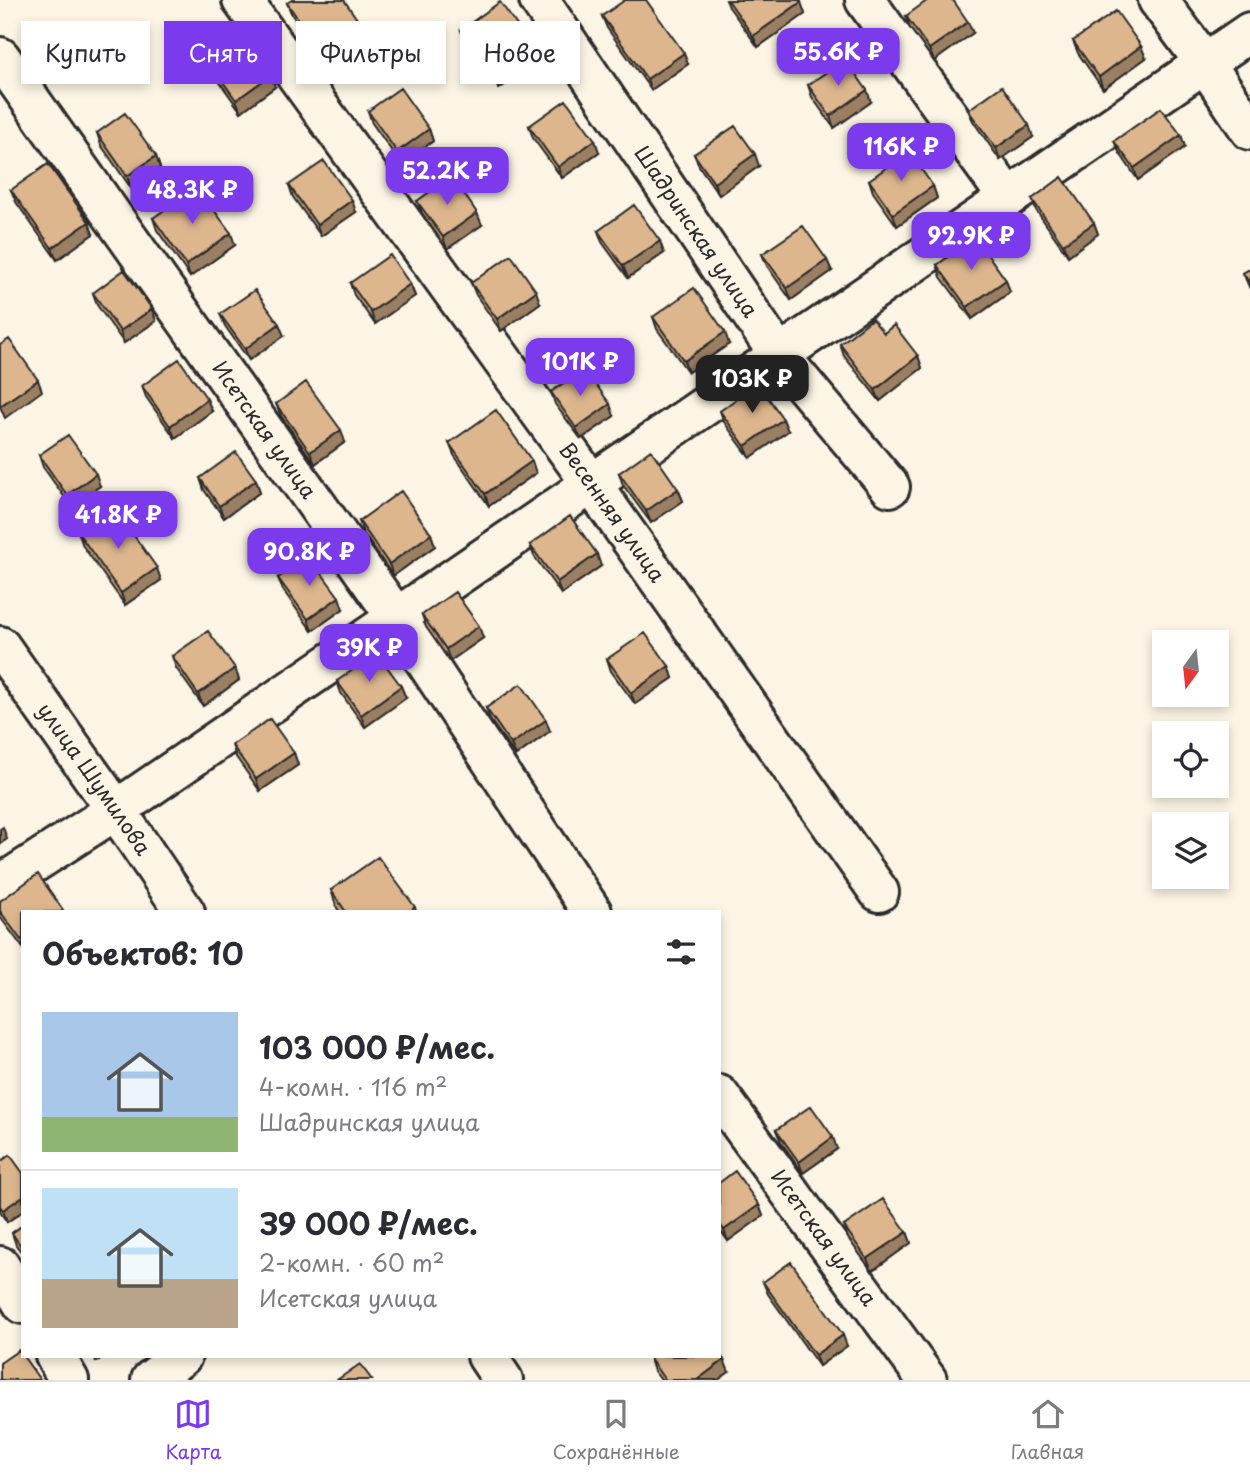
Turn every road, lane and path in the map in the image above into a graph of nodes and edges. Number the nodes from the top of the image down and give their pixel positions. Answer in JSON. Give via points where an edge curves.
{"nodes":[{"id":1,"x":242,"y":0,"type":"edge"},
{"id":2,"x":539,"y":0,"type":"edge"},
{"id":3,"x":864,"y":0,"type":"edge"},
{"id":4,"x":1158,"y":0,"type":"edge"},
{"id":5,"x":1250,"y":32,"type":"edge"},
{"id":6,"x":0,"y":57,"type":"edge"},
{"id":7,"x":1205,"y":63,"type":"junction"},
{"id":8,"x":1250,"y":131,"type":"edge"},
{"id":9,"x":1008,"y":198,"type":"junction"},
{"id":10,"x":779,"y":355,"type":"junction"},
{"id":11,"x":591,"y":483,"type":"junction"},
{"id":12,"x":890,"y":487,"type":"dead end"},
{"id":13,"x":396,"y":617,"type":"junction"},
{"id":14,"x":0,"y":646,"type":"edge"},
{"id":15,"x":116,"y":810,"type":"junction"},
{"id":16,"x":0,"y":884,"type":"edge"},
{"id":17,"x":879,"y":892,"type":"dead end"},
{"id":18,"x":184,"y":910,"type":"edge"},
{"id":19,"x":591,"y":910,"type":"edge"},
{"id":20,"x":721,"y":1098,"type":"edge"},
{"id":21,"x":0,"y":1266,"type":"edge"},
{"id":22,"x":21,"y":1301,"type":"edge"},
{"id":23,"x":56,"y":1358,"type":"edge"},
{"id":24,"x":179,"y":1358,"type":"edge"},
{"id":25,"x":488,"y":1358,"type":"edge"},
{"id":26,"x":69,"y":1380,"type":"edge"},
{"id":27,"x":150,"y":1380,"type":"edge"},
{"id":28,"x":503,"y":1380,"type":"edge"},
{"id":29,"x":927,"y":1380,"type":"edge"}],
"edges":[{"from":1,"to":11,"type":"street","name":"Весенняя улица"},
{"from":2,"to":10,"type":"street","name":"Шадринская улица"},
{"from":3,"to":9,"type":"street"},
{"from":4,"to":7,"type":"street"},
{"from":5,"to":7,"type":"street"},
{"from":6,"to":13,"type":"street","name":"Исетская улица"},
{"from":7,"to":8,"type":"street"},
{"from":7,"to":9,"type":"street"},
{"from":9,"to":10,"type":"street"},
{"from":10,"to":11,"type":"street"},
{"from":10,"to":12,"type":"street","name":"Шадринская улица"},
{"from":11,"to":13,"type":"street"},
{"from":11,"to":17,"type":"street","name":"Весенняя улица"},
{"from":13,"to":15,"type":"street"},
{"from":13,"to":19,"type":"street","name":"Исетская улица"},
{"from":14,"to":15,"type":"street","name":"улица Шумилова"},
{"from":15,"to":16,"type":"street"},
{"from":15,"to":18,"type":"street","name":"улица Шумилова"},
{"from":20,"to":29,"type":"street","name":"Исетская улица"},
{"from":21,"to":22,"type":"street"},
{"from":23,"to":26,"type":"street"},
{"from":24,"to":27,"type":"street"},
{"from":25,"to":28,"type":"street"}]}
